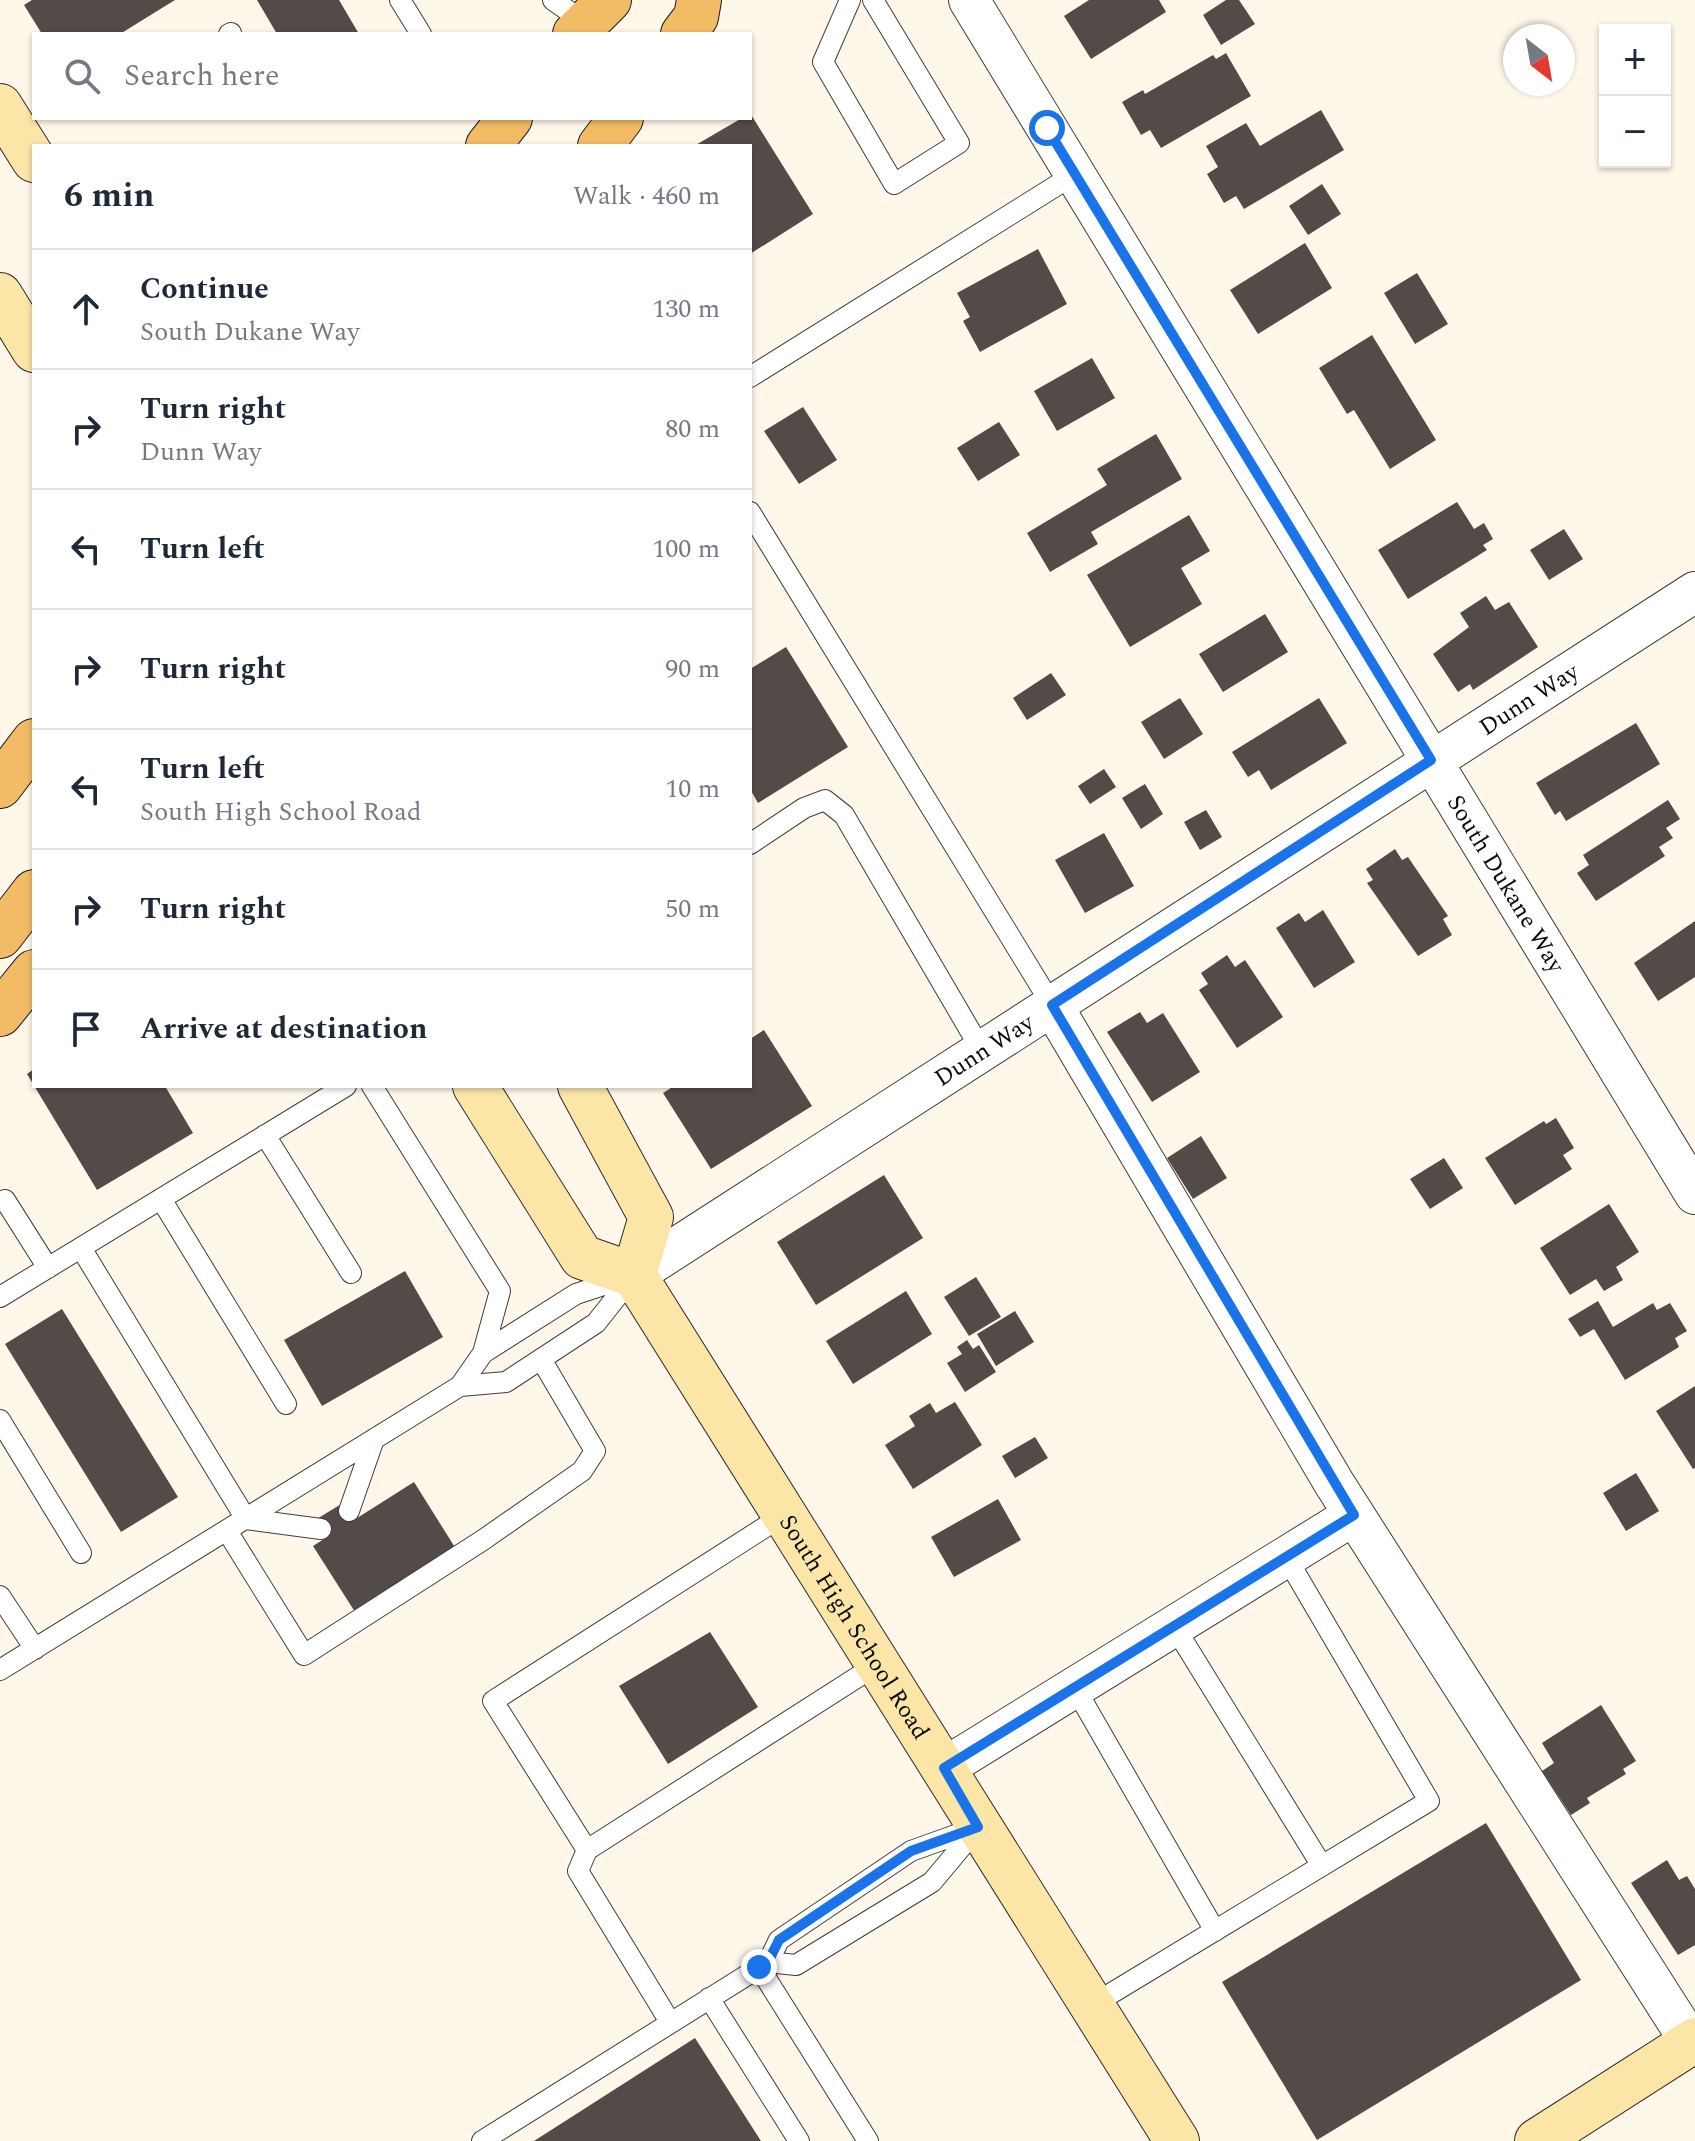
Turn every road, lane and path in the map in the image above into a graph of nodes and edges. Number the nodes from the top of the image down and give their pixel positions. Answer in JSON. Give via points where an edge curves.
{"nodes":[{"id":1,"x":400,"y":0,"type":"edge"},
{"id":2,"x":699,"y":0,"type":"edge"},
{"id":3,"x":850,"y":0,"type":"edge"},
{"id":4,"x":873,"y":0,"type":"edge"},
{"id":5,"x":969,"y":0,"type":"edge"},
{"id":6,"x":420,"y":32,"type":"edge"},
{"id":7,"x":685,"y":32,"type":"edge"},
{"id":8,"x":508,"y":120,"type":"edge"},
{"id":9,"x":490,"y":144,"type":"edge"},
{"id":10,"x":1075,"y":174,"type":"junction"},
{"id":11,"x":0,"y":295,"type":"edge"},
{"id":12,"x":32,"y":347,"type":"edge"},
{"id":13,"x":752,"y":376,"type":"edge"},
{"id":14,"x":752,"y":515,"type":"edge"},
{"id":15,"x":1695,"y":592,"type":"edge"},
{"id":16,"x":32,"y":744,"type":"edge"},
{"id":17,"x":1431,"y":760,"type":"junction"},
{"id":18,"x":0,"y":786,"type":"edge"},
{"id":19,"x":752,"y":843,"type":"edge"},
{"id":20,"x":32,"y":895,"type":"edge"},
{"id":21,"x":0,"y":936,"type":"edge"},
{"id":22,"x":32,"y":974,"type":"edge"},
{"id":23,"x":1052,"y":1005,"type":"junction"},
{"id":24,"x":0,"y":1014,"type":"edge"},
{"id":25,"x":982,"y":1051,"type":"junction"},
{"id":26,"x":343,"y":1088,"type":"edge"},
{"id":27,"x":373,"y":1088,"type":"edge"},
{"id":28,"x":476,"y":1088,"type":"edge"},
{"id":29,"x":581,"y":1088,"type":"edge"},
{"id":30,"x":265,"y":1135,"type":"junction"},
{"id":31,"x":1695,"y":1194,"type":"edge"},
{"id":32,"x":161,"y":1199,"type":"junction"},
{"id":33,"x":5,"y":1200,"type":"dead end"},
{"id":34,"x":81,"y":1248,"type":"junction"},
{"id":35,"x":48,"y":1268,"type":"junction"},
{"id":36,"x":351,"y":1273,"type":"dead end"},
{"id":37,"x":634,"y":1275,"type":"junction"},
{"id":38,"x":0,"y":1297,"type":"edge"},
{"id":39,"x":483,"y":1353,"type":"junction"},
{"id":40,"x":541,"y":1359,"type":"junction"},
{"id":41,"x":460,"y":1386,"type":"junction"},
{"id":42,"x":286,"y":1404,"type":"dead end"},
{"id":43,"x":0,"y":1420,"type":"edge"},
{"id":44,"x":374,"y":1439,"type":"junction"},
{"id":45,"x":349,"y":1511,"type":"dead end"},
{"id":46,"x":784,"y":1515,"type":"junction"},
{"id":47,"x":1354,"y":1515,"type":"junction"},
{"id":48,"x":246,"y":1519,"type":"junction"},
{"id":49,"x":321,"y":1529,"type":"dead end"},
{"id":50,"x":227,"y":1531,"type":"junction"},
{"id":51,"x":81,"y":1553,"type":"dead end"},
{"id":52,"x":1286,"y":1557,"type":"junction"},
{"id":53,"x":0,"y":1596,"type":"edge"},
{"id":54,"x":1174,"y":1626,"type":"junction"},
{"id":55,"x":35,"y":1649,"type":"junction"},
{"id":56,"x":878,"y":1664,"type":"junction"},
{"id":57,"x":0,"y":1670,"type":"edge"},
{"id":58,"x":1075,"y":1688,"type":"junction"},
{"id":59,"x":944,"y":1768,"type":"junction"},
{"id":60,"x":978,"y":1827,"type":"junction"},
{"id":61,"x":587,"y":1850,"type":"junction"},
{"id":62,"x":1322,"y":1866,"type":"junction"},
{"id":63,"x":1215,"y":1931,"type":"junction"},
{"id":64,"x":763,"y":1965,"type":"junction"},
{"id":65,"x":709,"y":1998,"type":"junction"},
{"id":66,"x":1092,"y":2005,"type":"junction"},
{"id":67,"x":670,"y":2022,"type":"junction"},
{"id":68,"x":1693,"y":2041,"type":"edge"},
{"id":69,"x":482,"y":2141,"type":"edge"},
{"id":70,"x":799,"y":2141,"type":"edge"},
{"id":71,"x":868,"y":2141,"type":"edge"},
{"id":72,"x":1177,"y":2141,"type":"edge"},
{"id":73,"x":1537,"y":2141,"type":"edge"}],
"edges":[{"from":1,"to":6,"type":"lane"},
{"from":2,"to":7,"type":"main road","via":[[696,17]]},
{"from":3,"to":4,"type":"lane","via":[[823,62],[894,184],[959,143]]},
{"from":5,"to":10,"type":"street","name":"South Dukane Way"},
{"from":8,"to":9,"type":"main road"},
{"from":10,"to":13,"type":"lane"},
{"from":10,"to":17,"type":"street","name":"South Dukane Way"},
{"from":11,"to":12,"type":"street"},
{"from":14,"to":23,"type":"lane"},
{"from":15,"to":17,"type":"street","name":"Dunn Way"},
{"from":16,"to":18,"type":"main road"},
{"from":17,"to":23,"type":"street","name":"Dunn Way"},
{"from":17,"to":31,"type":"street","name":"South Dukane Way"},
{"from":19,"to":25,"type":"lane","via":[[825,800],[844,815]]},
{"from":20,"to":21,"type":"main road"},
{"from":22,"to":24,"type":"main road"},
{"from":23,"to":25,"type":"street","name":"Dunn Way"},
{"from":23,"to":47,"type":"street"},
{"from":25,"to":37,"type":"street","name":"Dunn Way"},
{"from":26,"to":30,"type":"lane"},
{"from":27,"to":39,"type":"lane","via":[[500,1291]]},
{"from":28,"to":37,"type":"street","via":[[582,1257]]},
{"from":29,"to":37,"type":"street","via":[[651,1217]]},
{"from":30,"to":32,"type":"lane"},
{"from":30,"to":36,"type":"lane"},
{"from":32,"to":34,"type":"lane"},
{"from":32,"to":42,"type":"lane"},
{"from":33,"to":35,"type":"lane"},
{"from":34,"to":35,"type":"lane"},
{"from":34,"to":48,"type":"lane"},
{"from":35,"to":38,"type":"lane"},
{"from":37,"to":39,"type":"lane","via":[[576,1294]]},
{"from":37,"to":40,"type":"lane","via":[[596,1323]]},
{"from":37,"to":46,"type":"street","name":"South High School Road"},
{"from":39,"to":41,"type":"lane"},
{"from":40,"to":41,"type":"lane","via":[[506,1382]]},
{"from":40,"to":50,"type":"lane","via":[[595,1451],[582,1471],[304,1655]]},
{"from":41,"to":44,"type":"lane"},
{"from":43,"to":51,"type":"lane"},
{"from":44,"to":45,"type":"lane"},
{"from":44,"to":48,"type":"lane"},
{"from":46,"to":56,"type":"street","name":"South High School Road"},
{"from":46,"to":61,"type":"lane","via":[[493,1701]]},
{"from":47,"to":52,"type":"street"},
{"from":47,"to":68,"type":"street"},
{"from":48,"to":49,"type":"lane"},
{"from":48,"to":50,"type":"lane"},
{"from":50,"to":55,"type":"lane"},
{"from":52,"to":54,"type":"street"},
{"from":52,"to":62,"type":"lane","via":[[1429,1801]]},
{"from":53,"to":55,"type":"lane"},
{"from":54,"to":58,"type":"street"},
{"from":54,"to":62,"type":"lane"},
{"from":55,"to":57,"type":"lane"},
{"from":56,"to":59,"type":"street","name":"South High School Road"},
{"from":56,"to":61,"type":"lane"},
{"from":58,"to":59,"type":"street"},
{"from":58,"to":63,"type":"lane"},
{"from":59,"to":60,"type":"street","name":"South High School Road"},
{"from":60,"to":64,"type":"lane","via":[[911,1851],[779,1940]]},
{"from":60,"to":64,"type":"lane","via":[[932,1882],[796,1965]]},
{"from":60,"to":66,"type":"street","name":"South High School Road"},
{"from":61,"to":67,"type":"lane","via":[[578,1871]]},
{"from":62,"to":63,"type":"lane"},
{"from":63,"to":66,"type":"lane"},
{"from":64,"to":65,"type":"lane"},
{"from":64,"to":71,"type":"lane"},
{"from":65,"to":67,"type":"lane"},
{"from":65,"to":70,"type":"lane"},
{"from":66,"to":72,"type":"street","name":"South High School Road"},
{"from":67,"to":69,"type":"lane"},
{"from":68,"to":73,"type":"street"}]}
